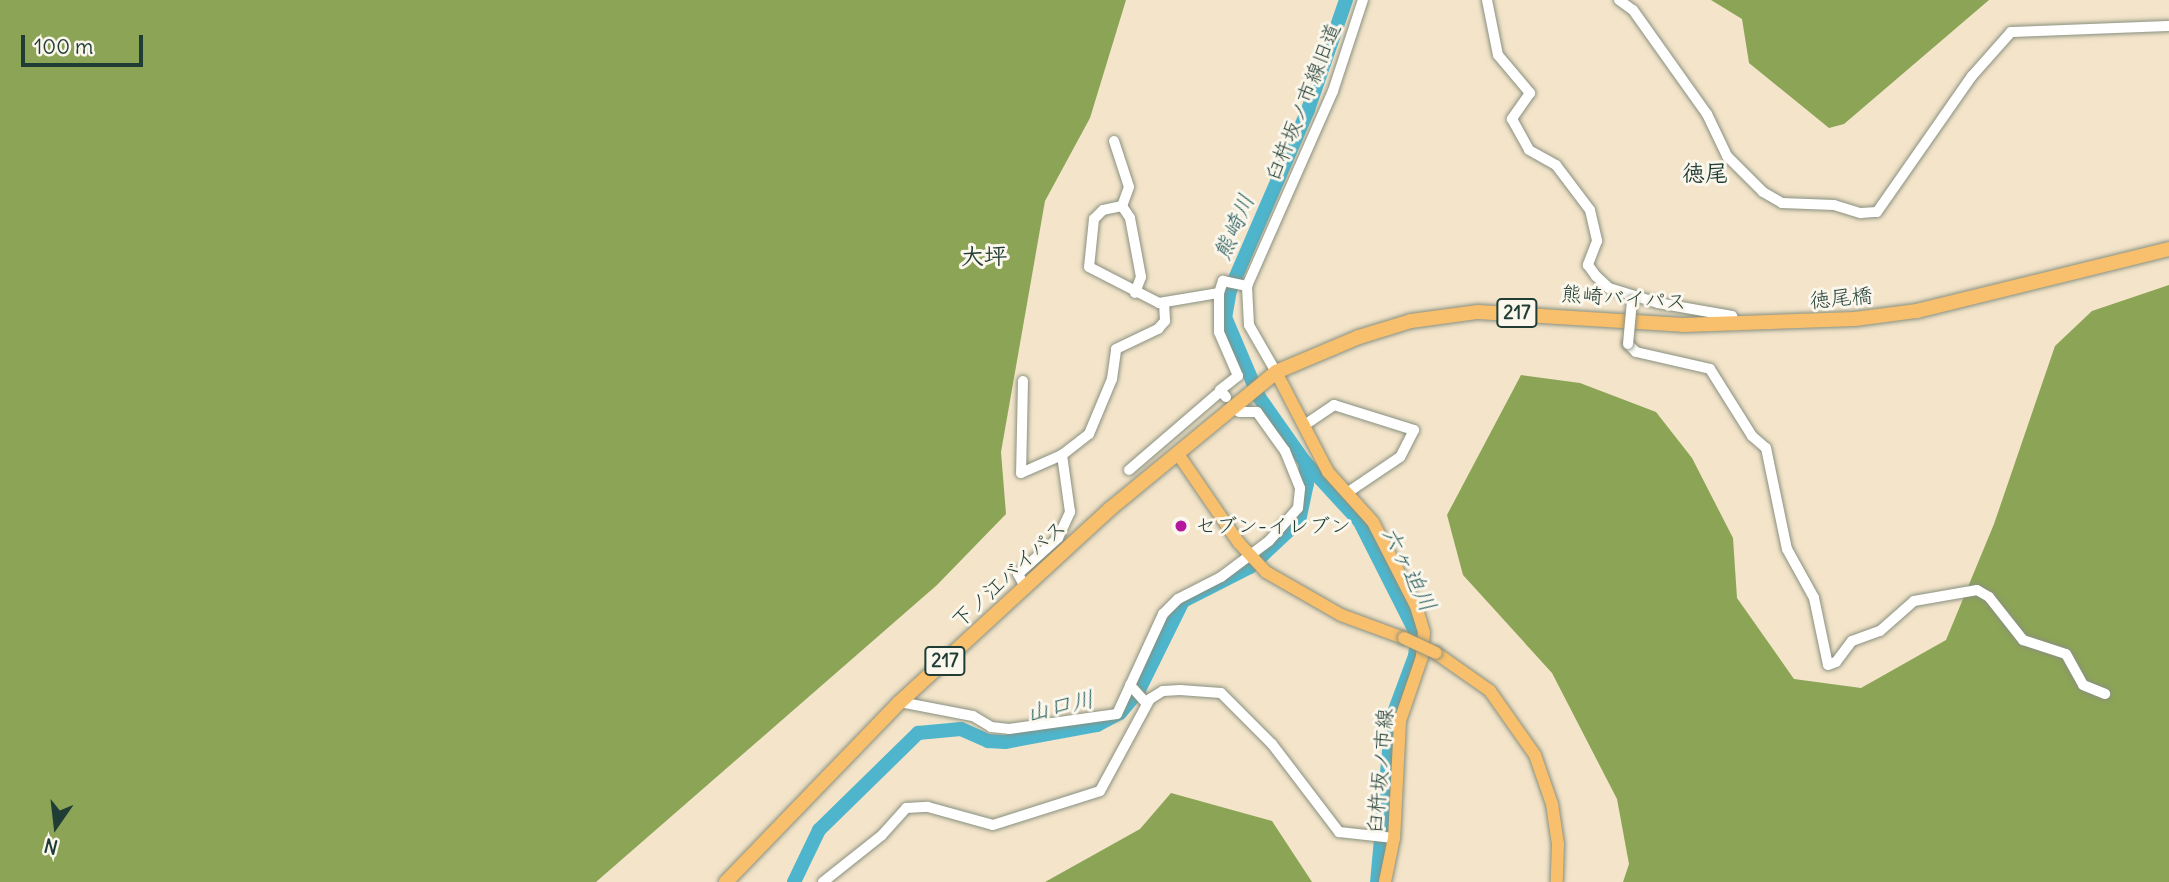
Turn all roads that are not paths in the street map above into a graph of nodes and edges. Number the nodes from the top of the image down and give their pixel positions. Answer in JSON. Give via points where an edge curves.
{"nodes":[{"id":1,"x":1363,"y":0,"type":"edge"},
{"id":2,"x":1487,"y":0,"type":"edge"},
{"id":3,"x":1619,"y":0,"type":"edge"},
{"id":4,"x":2169,"y":26,"type":"edge"},
{"id":5,"x":1114,"y":141,"type":"dead end"},
{"id":6,"x":1122,"y":206,"type":"junction"},
{"id":7,"x":2169,"y":249,"type":"edge"},
{"id":8,"x":1245,"y":285,"type":"junction"},
{"id":9,"x":1135,"y":293,"type":"junction"},
{"id":10,"x":1219,"y":293,"type":"junction"},
{"id":11,"x":1632,"y":298,"type":"junction"},
{"id":12,"x":1164,"y":304,"type":"junction"},
{"id":13,"x":1736,"y":325,"type":"junction"},
{"id":14,"x":1768,"y":325,"type":"joint"},
{"id":15,"x":1276,"y":372,"type":"junction"},
{"id":16,"x":1023,"y":381,"type":"dead end"},
{"id":17,"x":1239,"y":412,"type":"dead end"},
{"id":18,"x":1191,"y":418,"type":"junction"},
{"id":19,"x":1306,"y":424,"type":"junction"},
{"id":20,"x":1204,"y":431,"type":"junction"},
{"id":21,"x":1154,"y":450,"type":"junction"},
{"id":22,"x":1178,"y":454,"type":"junction"},
{"id":23,"x":1062,"y":455,"type":"junction"},
{"id":24,"x":1166,"y":464,"type":"junction"},
{"id":25,"x":1129,"y":470,"type":"dead end"},
{"id":26,"x":1347,"y":493,"type":"junction"},
{"id":27,"x":1250,"y":556,"type":"junction"},
{"id":28,"x":1026,"y":587,"type":"junction"},
{"id":29,"x":1130,"y":686,"type":"junction"},
{"id":30,"x":2105,"y":694,"type":"dead end"},
{"id":31,"x":900,"y":702,"type":"junction"},
{"id":32,"x":1146,"y":703,"type":"junction"},
{"id":33,"x":1391,"y":837,"type":"junction"},
{"id":34,"x":726,"y":882,"type":"edge"},
{"id":35,"x":823,"y":882,"type":"edge"},
{"id":36,"x":1385,"y":882,"type":"edge"},
{"id":37,"x":1557,"y":882,"type":"edge"}],
"edges":[{"from":1,"to":8,"type":"street","name":"臼杵坂ノ市線旧道","via":[[1333,91]]},
{"from":2,"to":11,"type":"street","via":[[1499,55],[1530,93],[1512,119],[1529,150],[1556,165],[1590,210],[1597,241],[1588,265],[1609,288]]},
{"from":3,"to":4,"type":"street","via":[[1633,10],[1707,114],[1727,156],[1763,192],[1782,203],[1834,205],[1861,213],[1877,212],[1972,76],[2011,32]]},
{"from":5,"to":6,"type":"street","via":[[1129,187]]},
{"from":6,"to":9,"type":"street","via":[[1130,218],[1141,277]]},
{"from":6,"to":9,"type":"street","via":[[1103,210],[1094,219],[1088,267]]},
{"from":7,"to":14,"type":"highway","name":"徳尾橋","number":"217","via":[[1917,311]]},
{"from":8,"to":10,"type":"street","via":[[1225,281]]},
{"from":8,"to":15,"type":"street","name":"臼杵坂ノ市線旧道","via":[[1249,325]]},
{"from":9,"to":12,"type":"street"},
{"from":10,"to":12,"type":"street"},
{"from":10,"to":18,"type":"street","via":[[1219,332],[1238,376]]},
{"from":11,"to":13,"type":"street","via":[[1732,316]]},
{"from":11,"to":30,"type":"street","bridge":true,"via":[[1628,344],[1636,352],[1710,369],[1752,436],[1766,448],[1787,549],[1814,598],[1828,665],[1853,641],[1880,631],[1914,601],[1977,590],[1989,597],[2024,640],[2066,654],[2083,685]]},
{"from":12,"to":23,"type":"street","via":[[1165,318],[1158,329],[1116,349],[1112,379],[1089,434]]},
{"from":13,"to":14,"type":"highway","name":"熊崎バイパス","number":"217"},
{"from":13,"to":15,"type":"highway","name":"熊崎バイパス","number":"217","via":[[1478,312],[1411,321]]},
{"from":15,"to":19,"type":"main road","name":"臼杵坂ノ市線"},
{"from":15,"to":20,"type":"highway","name":"下ノ江バイパス","number":"217"},
{"from":16,"to":23,"type":"street","via":[[1021,473]]},
{"from":17,"to":27,"type":"street","via":[[1257,411],[1262,416],[1296,470],[1300,488],[1298,508]]},
{"from":18,"to":20,"type":"street"},
{"from":18,"to":21,"type":"street"},
{"from":19,"to":26,"type":"main road","name":"臼杵坂ノ市線","via":[[1328,472]]},
{"from":19,"to":26,"type":"street","via":[[1334,405],[1414,430],[1399,457]]},
{"from":20,"to":22,"type":"highway","name":"下ノ江バイパス","number":"217"},
{"from":21,"to":24,"type":"street"},
{"from":21,"to":25,"type":"street"},
{"from":22,"to":24,"type":"highway","name":"下ノ江バイパス","number":"217"},
{"from":22,"to":27,"type":"main road"},
{"from":23,"to":28,"type":"street","via":[[1070,512],[1058,538],[1018,574]]},
{"from":24,"to":28,"type":"highway","name":"下ノ江バイパス","number":"217"},
{"from":26,"to":33,"type":"main road","name":"臼杵坂ノ市線","via":[[1373,522],[1416,606],[1424,632],[1422,657],[1400,720]]},
{"from":27,"to":29,"type":"street","via":[[1178,599],[1163,614]]},
{"from":27,"to":37,"type":"main road","bridge":true,"via":[[1341,615],[1436,653],[1490,691],[1535,755],[1552,804]]},
{"from":28,"to":31,"type":"highway","name":"下ノ江バイパス","number":"217"},
{"from":29,"to":31,"type":"street","via":[[1117,714],[1009,729],[991,727],[973,716]]},
{"from":29,"to":32,"type":"street"},
{"from":31,"to":34,"type":"highway","name":"下ノ江バイパス","number":"217"},
{"from":32,"to":33,"type":"street","via":[[1163,691],[1221,693],[1272,744],[1327,822],[1339,832]]},
{"from":32,"to":35,"type":"street","via":[[1100,792],[993,825],[928,807],[906,808],[882,835]]},
{"from":33,"to":36,"type":"main road","name":"臼杵坂ノ市線"}]}
